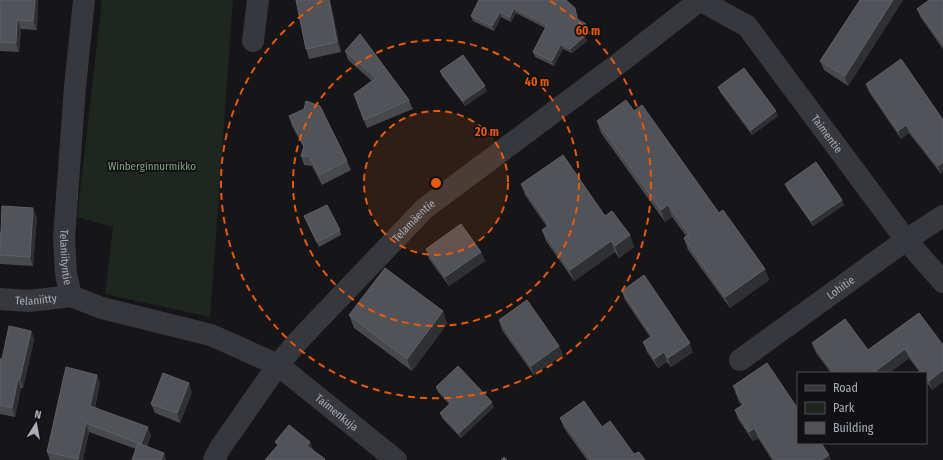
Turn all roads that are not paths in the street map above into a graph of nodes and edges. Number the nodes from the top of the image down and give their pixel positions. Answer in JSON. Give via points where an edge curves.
{"nodes":[{"id":1,"x":84,"y":0,"type":"edge"},
{"id":2,"x":258,"y":0,"type":"edge"},
{"id":3,"x":700,"y":0,"type":"edge"},
{"id":4,"x":253,"y":41,"type":"dead end"},
{"id":5,"x":943,"y":216,"type":"edge"},
{"id":6,"x":906,"y":240,"type":"junction"},
{"id":7,"x":943,"y":282,"type":"edge"},
{"id":8,"x":71,"y":296,"type":"junction"},
{"id":9,"x":0,"y":299,"type":"edge"},
{"id":10,"x":740,"y":360,"type":"dead end"},
{"id":11,"x":278,"y":365,"type":"junction"},
{"id":12,"x":214,"y":460,"type":"edge"},
{"id":13,"x":396,"y":460,"type":"edge"}],
"edges":[{"from":1,"to":8,"type":"street","name":"Telaniityntie","via":[[64,238],[66,274]]},
{"from":2,"to":4,"type":"street"},
{"from":3,"to":6,"type":"street","name":"Taimentie","via":[[747,26]]},
{"from":3,"to":11,"type":"street","name":"Telamäentie","via":[[424,209]]},
{"from":5,"to":6,"type":"street","name":"Lohitie"},
{"from":6,"to":7,"type":"street","name":"Taimentie"},
{"from":6,"to":10,"type":"street","name":"Lohitie"},
{"from":8,"to":9,"type":"street","name":"Telaniitty","via":[[29,301]]},
{"from":8,"to":11,"type":"street","name":"Telaniityntie","via":[[102,308],[211,335]]},
{"from":11,"to":12,"type":"street","name":"Telamäentie"},
{"from":11,"to":13,"type":"street","name":"Taimenkuja"}]}
